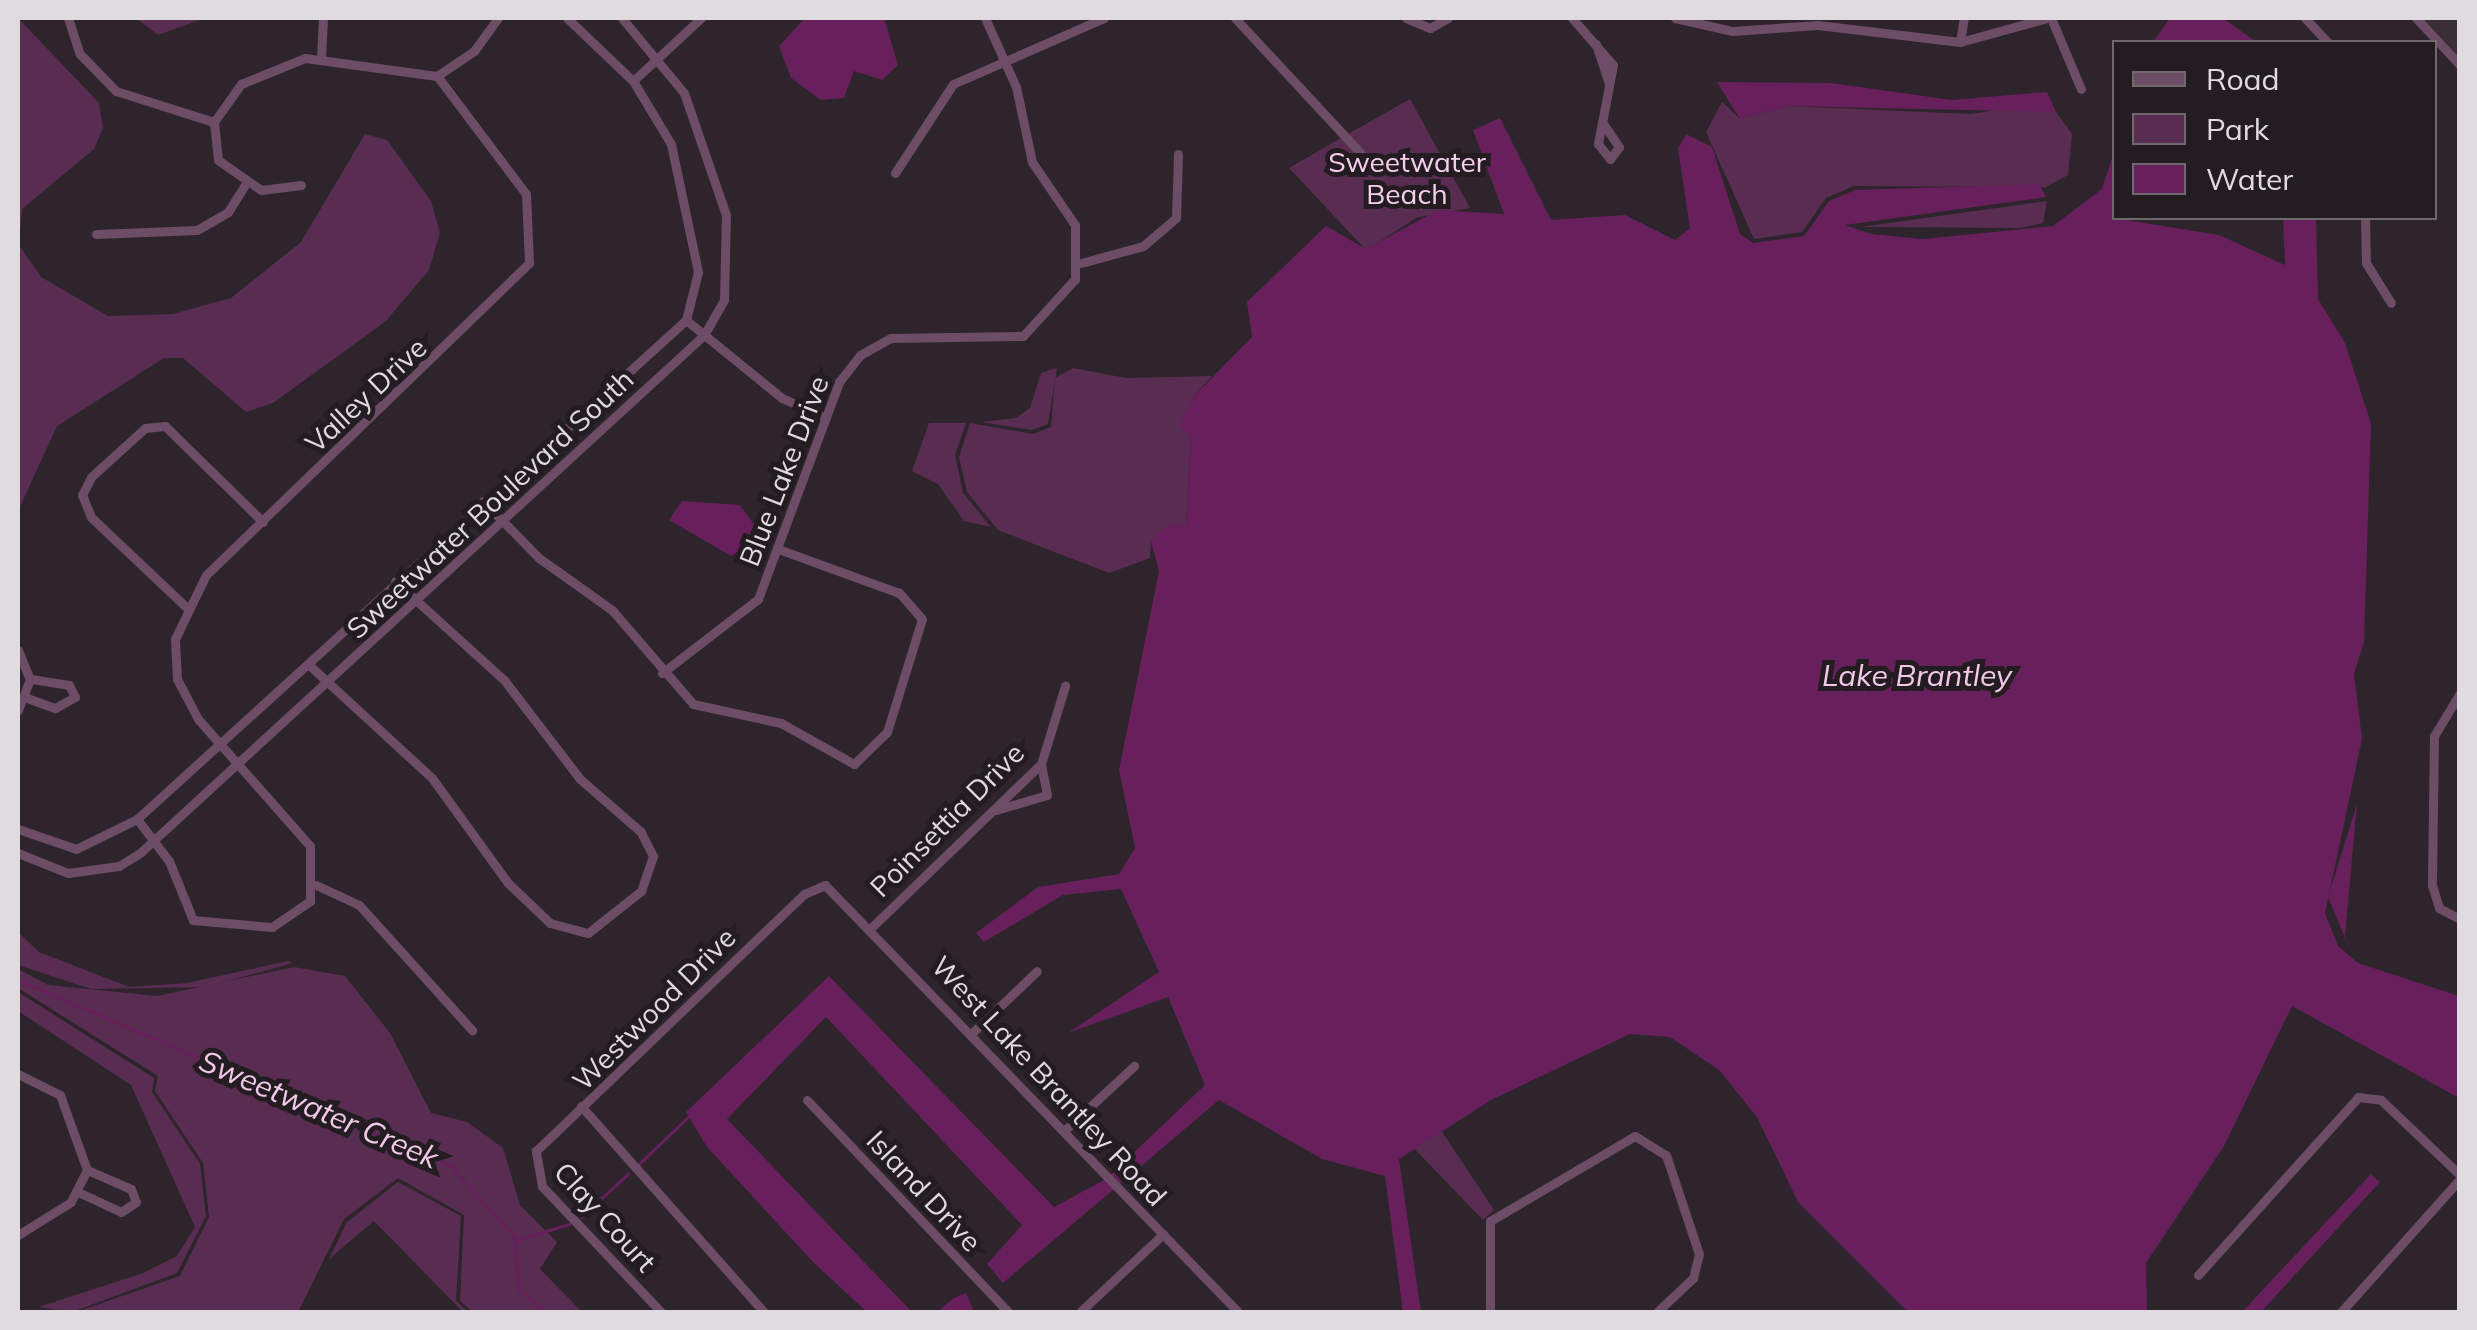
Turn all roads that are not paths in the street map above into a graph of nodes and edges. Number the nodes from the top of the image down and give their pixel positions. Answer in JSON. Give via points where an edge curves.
{"nodes":[{"id":1,"x":68,"y":18,"type":"edge"},
{"id":2,"x":324,"y":18,"type":"edge"},
{"id":3,"x":498,"y":18,"type":"edge"},
{"id":4,"x":567,"y":18,"type":"edge"},
{"id":5,"x":622,"y":18,"type":"edge"},
{"id":6,"x":701,"y":18,"type":"edge"},
{"id":7,"x":985,"y":18,"type":"edge"},
{"id":8,"x":1104,"y":18,"type":"edge"},
{"id":9,"x":1236,"y":18,"type":"edge"},
{"id":10,"x":1406,"y":18,"type":"edge"},
{"id":11,"x":1448,"y":18,"type":"edge"},
{"id":12,"x":1572,"y":18,"type":"edge"},
{"id":13,"x":1675,"y":18,"type":"edge"},
{"id":14,"x":1964,"y":18,"type":"edge"},
{"id":15,"x":2049,"y":18,"type":"edge"},
{"id":16,"x":2305,"y":18,"type":"edge"},
{"id":17,"x":2416,"y":18,"type":"edge"},
{"id":18,"x":1818,"y":21,"type":"edge"},
{"id":19,"x":1710,"y":23,"type":"edge"},
{"id":20,"x":2325,"y":40,"type":"edge"},
{"id":21,"x":2437,"y":40,"type":"edge"},
{"id":22,"x":2437,"y":40,"type":"edge"},
{"id":23,"x":1960,"y":42,"type":"junction"},
{"id":24,"x":1004,"y":57,"type":"junction"},
{"id":25,"x":322,"y":58,"type":"junction"},
{"id":26,"x":657,"y":58,"type":"junction"},
{"id":27,"x":2460,"y":65,"type":"edge"},
{"id":28,"x":436,"y":76,"type":"junction"},
{"id":29,"x":632,"y":82,"type":"junction"},
{"id":30,"x":2081,"y":89,"type":"dead end"},
{"id":31,"x":214,"y":122,"type":"junction"},
{"id":32,"x":1603,"y":124,"type":"dead end"},
{"id":33,"x":1178,"y":154,"type":"dead end"},
{"id":34,"x":1366,"y":159,"type":"dead end"},
{"id":35,"x":896,"y":173,"type":"dead end"},
{"id":36,"x":244,"y":185,"type":"junction"},
{"id":37,"x":301,"y":185,"type":"dead end"},
{"id":38,"x":2365,"y":220,"type":"edge"},
{"id":39,"x":96,"y":234,"type":"dead end"},
{"id":40,"x":1081,"y":262,"type":"junction"},
{"id":41,"x":2392,"y":302,"type":"dead end"},
{"id":42,"x":686,"y":320,"type":"junction"},
{"id":43,"x":704,"y":336,"type":"junction"},
{"id":44,"x":826,"y":418,"type":"junction"},
{"id":45,"x":483,"y":501,"type":"junction"},
{"id":46,"x":263,"y":522,"type":"junction"},
{"id":47,"x":504,"y":522,"type":"junction"},
{"id":48,"x":778,"y":549,"type":"junction"},
{"id":49,"x":394,"y":581,"type":"junction"},
{"id":50,"x":417,"y":603,"type":"junction"},
{"id":51,"x":185,"y":606,"type":"junction"},
{"id":52,"x":18,"y":650,"type":"edge"},
{"id":53,"x":308,"y":664,"type":"junction"},
{"id":54,"x":662,"y":673,"type":"junction"},
{"id":55,"x":30,"y":679,"type":"junction"},
{"id":56,"x":328,"y":685,"type":"junction"},
{"id":57,"x":1065,"y":686,"type":"dead end"},
{"id":58,"x":2460,"y":693,"type":"edge"},
{"id":59,"x":27,"y":698,"type":"junction"},
{"id":60,"x":18,"y":711,"type":"edge"},
{"id":61,"x":219,"y":742,"type":"junction"},
{"id":62,"x":239,"y":764,"type":"junction"},
{"id":63,"x":1041,"y":764,"type":"junction"},
{"id":64,"x":994,"y":810,"type":"junction"},
{"id":65,"x":137,"y":820,"type":"junction"},
{"id":66,"x":18,"y":829,"type":"edge"},
{"id":67,"x":154,"y":842,"type":"junction"},
{"id":68,"x":18,"y":853,"type":"edge"},
{"id":69,"x":316,"y":885,"type":"junction"},
{"id":70,"x":825,"y":885,"type":"joint"},
{"id":71,"x":2460,"y":919,"type":"edge"},
{"id":72,"x":873,"y":926,"type":"junction"},
{"id":73,"x":1037,"y":972,"type":"dead end"},
{"id":74,"x":472,"y":1030,"type":"dead end"},
{"id":75,"x":973,"y":1032,"type":"junction"},
{"id":76,"x":1134,"y":1066,"type":"dead end"},
{"id":77,"x":18,"y":1074,"type":"edge"},
{"id":78,"x":807,"y":1100,"type":"dead end"},
{"id":79,"x":581,"y":1106,"type":"junction"},
{"id":80,"x":1066,"y":1130,"type":"junction"},
{"id":81,"x":87,"y":1170,"type":"junction"},
{"id":82,"x":2460,"y":1177,"type":"edge"},
{"id":83,"x":78,"y":1192,"type":"junction"},
{"id":84,"x":1163,"y":1234,"type":"junction"},
{"id":85,"x":18,"y":1235,"type":"edge"},
{"id":86,"x":2198,"y":1276,"type":"dead end"},
{"id":87,"x":661,"y":1312,"type":"edge"},
{"id":88,"x":764,"y":1312,"type":"edge"},
{"id":89,"x":1008,"y":1312,"type":"edge"},
{"id":90,"x":1080,"y":1312,"type":"edge"},
{"id":91,"x":1238,"y":1312,"type":"edge"},
{"id":92,"x":1490,"y":1312,"type":"edge"},
{"id":93,"x":1657,"y":1312,"type":"edge"},
{"id":94,"x":2341,"y":1312,"type":"edge"}],
"edges":[{"from":1,"to":31,"type":"street","via":[[80,54],[116,91]]},
{"from":2,"to":25,"type":"street"},
{"from":3,"to":28,"type":"street","via":[[474,51]]},
{"from":4,"to":29,"type":"street"},
{"from":5,"to":26,"type":"street","name":"Sweetwater Boulevard South"},
{"from":6,"to":26,"type":"street"},
{"from":7,"to":24,"type":"street"},
{"from":8,"to":24,"type":"street"},
{"from":9,"to":34,"type":"street"},
{"from":10,"to":11,"type":"street","via":[[1430,28]]},
{"from":12,"to":32,"type":"street","via":[[1606,59],[1610,88]]},
{"from":13,"to":19,"type":"street"},
{"from":14,"to":23,"type":"street"},
{"from":15,"to":23,"type":"street","via":[[1986,42]]},
{"from":15,"to":30,"type":"street"},
{"from":16,"to":20,"type":"street"},
{"from":17,"to":22,"type":"street"},
{"from":18,"to":19,"type":"street"},
{"from":18,"to":23,"type":"street"},
{"from":21,"to":27,"type":"street"},
{"from":24,"to":35,"type":"street","via":[[942,96]]},
{"from":24,"to":40,"type":"street","via":[[1032,162],[1074,225]]},
{"from":25,"to":28,"type":"street"},
{"from":25,"to":31,"type":"street","via":[[258,70]]},
{"from":26,"to":29,"type":"street"},
{"from":26,"to":43,"type":"street","name":"Sweetwater Boulevard South","via":[[684,93],[726,215],[724,300]]},
{"from":28,"to":46,"type":"street","name":"Valley Drive","via":[[526,194],[529,263]]},
{"from":29,"to":42,"type":"street","via":[[671,144],[683,190],[698,272]]},
{"from":31,"to":36,"type":"street","via":[[218,160]]},
{"from":33,"to":40,"type":"street","via":[[1180,206],[1164,231]]},
{"from":36,"to":37,"type":"street"},
{"from":36,"to":39,"type":"street","via":[[228,212],[198,230]]},
{"from":38,"to":41,"type":"street","via":[[2366,263]]},
{"from":40,"to":44,"type":"street","name":"Blue Lake Drive","via":[[1056,305],[1023,336],[876,343],[849,366]]},
{"from":42,"to":43,"type":"street"},
{"from":42,"to":45,"type":"street","name":"Sweetwater Boulevard South"},
{"from":43,"to":44,"type":"street","via":[[782,398]]},
{"from":43,"to":47,"type":"street","name":"Sweetwater Boulevard South"},
{"from":44,"to":48,"type":"street","name":"Blue Lake Drive"},
{"from":45,"to":47,"type":"street"},
{"from":45,"to":49,"type":"street","name":"Sweetwater Boulevard South"},
{"from":46,"to":51,"type":"street","name":"Valley Drive"},
{"from":46,"to":51,"type":"street","via":[[165,426],[145,428],[90,477],[82,495],[90,517]]},
{"from":47,"to":50,"type":"street","name":"Sweetwater Boulevard South"},
{"from":47,"to":54,"type":"street","via":[[612,610]]},
{"from":48,"to":54,"type":"street","name":"Blue Lake Drive","via":[[749,609]]},
{"from":48,"to":54,"type":"street","via":[[899,592],[918,608],[922,634],[878,746],[845,766],[781,723],[694,704]]},
{"from":49,"to":50,"type":"street"},
{"from":49,"to":53,"type":"street","name":"Sweetwater Boulevard South"},
{"from":50,"to":56,"type":"street","name":"Sweetwater Boulevard South"},
{"from":50,"to":56,"type":"street","via":[[504,680],[580,779],[651,844],[653,869],[640,891],[588,933],[550,923],[508,884],[432,778]]},
{"from":51,"to":61,"type":"street","via":[[177,679]]},
{"from":52,"to":55,"type":"street"},
{"from":53,"to":56,"type":"street"},
{"from":53,"to":61,"type":"street","name":"Sweetwater Boulevard South"},
{"from":55,"to":59,"type":"street"},
{"from":55,"to":59,"type":"street","via":[[69,685],[75,697],[56,708]]},
{"from":56,"to":62,"type":"street","name":"Sweetwater Boulevard South"},
{"from":57,"to":63,"type":"street","name":"Poinsettia Drive"},
{"from":58,"to":71,"type":"street","via":[[2434,736],[2432,886],[2440,908]]},
{"from":59,"to":60,"type":"street"},
{"from":61,"to":62,"type":"street"},
{"from":61,"to":65,"type":"street","name":"Sweetwater Boulevard South"},
{"from":62,"to":67,"type":"street","name":"Sweetwater Boulevard South"},
{"from":62,"to":69,"type":"street","via":[[310,846]]},
{"from":63,"to":64,"type":"street","name":"Poinsettia Drive"},
{"from":63,"to":64,"type":"street","via":[[1046,795]]},
{"from":64,"to":72,"type":"street","name":"Poinsettia Drive"},
{"from":65,"to":66,"type":"street","name":"Sweetwater Boulevard South","via":[[76,850]]},
{"from":65,"to":67,"type":"street"},
{"from":67,"to":68,"type":"street","name":"Sweetwater Boulevard South","via":[[98,871],[49,870]]},
{"from":67,"to":69,"type":"street","via":[[185,912],[203,925],[287,924]]},
{"from":69,"to":74,"type":"street","via":[[359,905]]},
{"from":70,"to":72,"type":"street","name":"West Lake Brantley Road"},
{"from":70,"to":79,"type":"street","name":"Westwood Drive","via":[[804,894]]},
{"from":72,"to":75,"type":"street","name":"West Lake Brantley Road"},
{"from":73,"to":75,"type":"street"},
{"from":75,"to":80,"type":"street","name":"West Lake Brantley Road"},
{"from":76,"to":80,"type":"street"},
{"from":77,"to":81,"type":"street","via":[[44,1080],[60,1095]]},
{"from":78,"to":89,"type":"street","name":"Island Drive"},
{"from":79,"to":87,"type":"street","name":"Clay Court","via":[[536,1151],[534,1174]]},
{"from":79,"to":88,"type":"street","name":"Westwood Drive"},
{"from":80,"to":84,"type":"street","name":"West Lake Brantley Road"},
{"from":81,"to":83,"type":"street"},
{"from":81,"to":83,"type":"street","via":[[131,1189],[136,1202],[120,1212]]},
{"from":82,"to":86,"type":"street","via":[[2366,1095]]},
{"from":82,"to":94,"type":"street"},
{"from":83,"to":85,"type":"street"},
{"from":84,"to":90,"type":"street"},
{"from":84,"to":91,"type":"street","name":"West Lake Brantley Road"},
{"from":92,"to":93,"type":"street","via":[[1490,1221],[1628,1137],[1654,1140],[1666,1155],[1699,1266]]}]}
